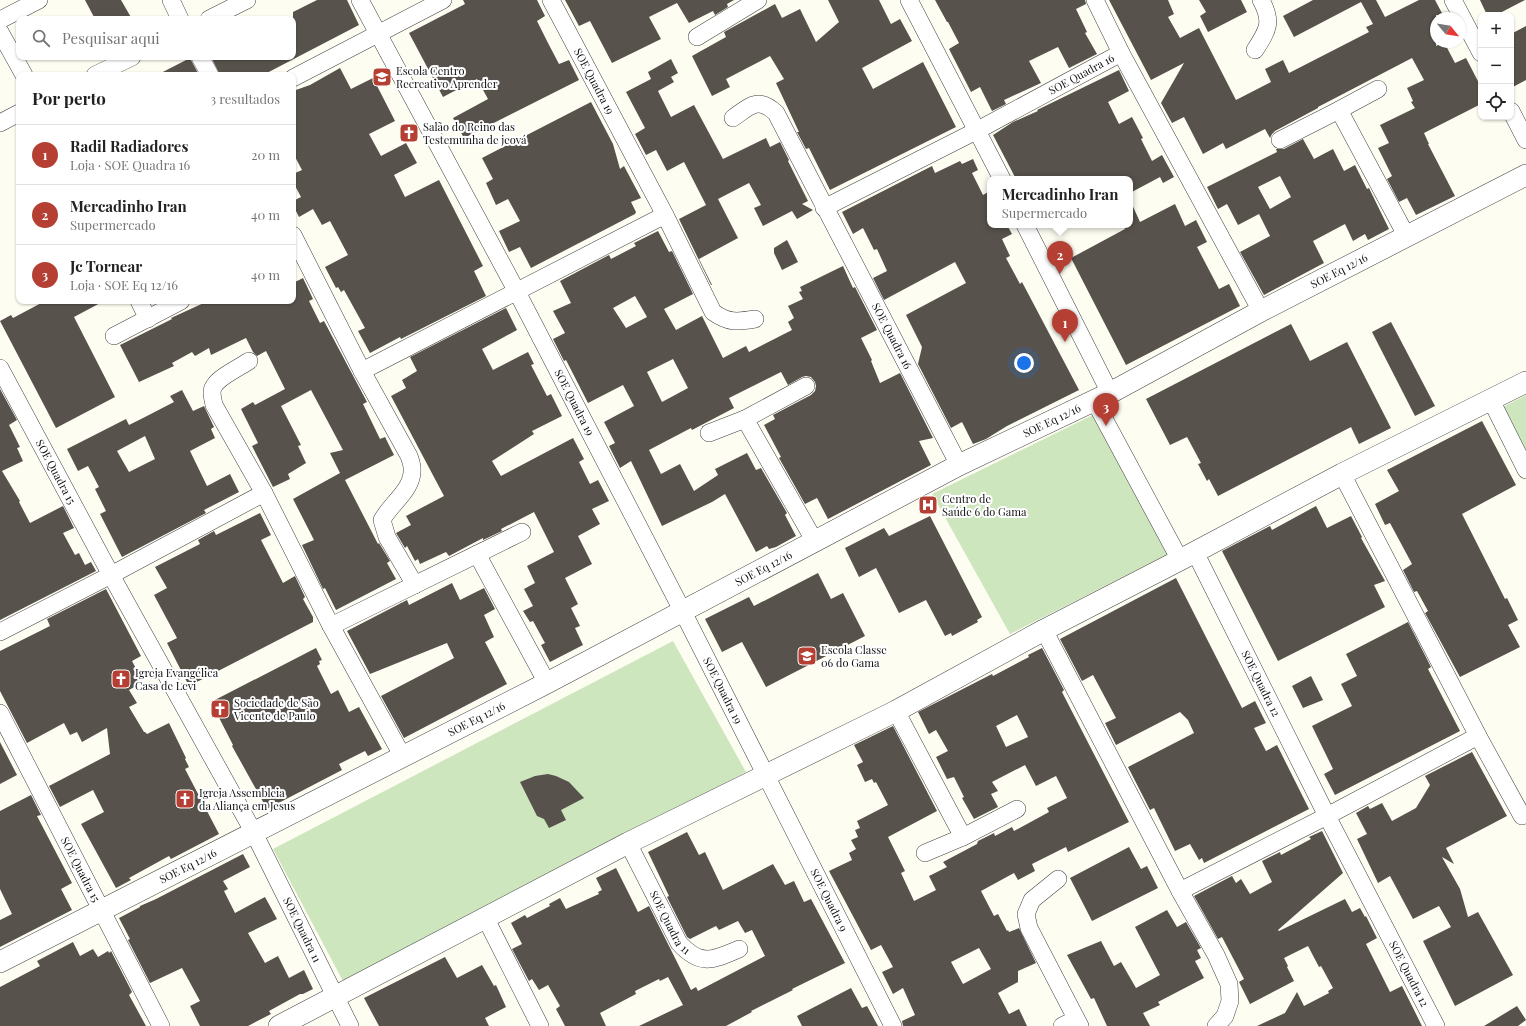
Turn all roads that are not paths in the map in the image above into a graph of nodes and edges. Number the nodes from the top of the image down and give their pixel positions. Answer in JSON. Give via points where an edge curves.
{"nodes":[{"id":1,"x":39,"y":0,"type":"edge"},
{"id":2,"x":171,"y":0,"type":"edge"},
{"id":3,"x":247,"y":0,"type":"edge"},
{"id":4,"x":360,"y":0,"type":"edge"},
{"id":5,"x":443,"y":0,"type":"edge"},
{"id":6,"x":551,"y":0,"type":"edge"},
{"id":7,"x":909,"y":0,"type":"edge"},
{"id":8,"x":1095,"y":0,"type":"edge"},
{"id":9,"x":1261,"y":0,"type":"edge"},
{"id":10,"x":1453,"y":0,"type":"edge"},
{"id":11,"x":748,"y":3,"type":"edge"},
{"id":12,"x":179,"y":16,"type":"edge"},
{"id":13,"x":215,"y":16,"type":"edge"},
{"id":14,"x":0,"y":20,"type":"edge"},
{"id":15,"x":0,"y":32,"type":"edge"},
{"id":16,"x":378,"y":33,"type":"junction"},
{"id":17,"x":697,"y":38,"type":"dead end"},
{"id":18,"x":1478,"y":48,"type":"edge"},
{"id":19,"x":1255,"y":50,"type":"dead end"},
{"id":20,"x":1121,"y":52,"type":"junction"},
{"id":21,"x":126,"y":60,"type":"edge"},
{"id":22,"x":202,"y":60,"type":"edge"},
{"id":23,"x":22,"y":72,"type":"edge"},
{"id":24,"x":101,"y":72,"type":"edge"},
{"id":25,"x":208,"y":72,"type":"edge"},
{"id":26,"x":296,"y":76,"type":"edge"},
{"id":27,"x":1378,"y":89,"type":"dead end"},
{"id":28,"x":1339,"y":110,"type":"junction"},
{"id":29,"x":16,"y":114,"type":"edge"},
{"id":30,"x":1514,"y":117,"type":"edge"},
{"id":31,"x":733,"y":118,"type":"dead end"},
{"id":32,"x":0,"y":122,"type":"edge"},
{"id":33,"x":978,"y":130,"type":"junction"},
{"id":34,"x":1280,"y":140,"type":"dead end"},
{"id":35,"x":1526,"y":140,"type":"edge"},
{"id":36,"x":1526,"y":175,"type":"edge"},
{"id":37,"x":1001,"y":176,"type":"edge"},
{"id":38,"x":824,"y":208,"type":"junction"},
{"id":39,"x":665,"y":215,"type":"junction"},
{"id":40,"x":1027,"y":228,"type":"edge"},
{"id":41,"x":1406,"y":237,"type":"junction"},
{"id":42,"x":296,"y":241,"type":"edge"},
{"id":43,"x":517,"y":292,"type":"junction"},
{"id":44,"x":140,"y":304,"type":"edge"},
{"id":45,"x":176,"y":304,"type":"edge"},
{"id":46,"x":1261,"y":311,"type":"junction"},
{"id":47,"x":148,"y":319,"type":"junction"},
{"id":48,"x":755,"y":319,"type":"dead end"},
{"id":49,"x":114,"y":336,"type":"dead end"},
{"id":50,"x":249,"y":361,"type":"dead end"},
{"id":51,"x":0,"y":368,"type":"edge"},
{"id":52,"x":362,"y":371,"type":"junction"},
{"id":53,"x":1526,"y":382,"type":"edge"},
{"id":54,"x":806,"y":386,"type":"dead end"},
{"id":55,"x":1102,"y":396,"type":"junction"},
{"id":56,"x":1491,"y":400,"type":"junction"},
{"id":57,"x":745,"y":419,"type":"junction"},
{"id":58,"x":709,"y":433,"type":"dead end"},
{"id":59,"x":959,"y":465,"type":"junction"},
{"id":60,"x":1526,"y":470,"type":"edge"},
{"id":61,"x":1342,"y":474,"type":"junction"},
{"id":62,"x":264,"y":493,"type":"junction"},
{"id":63,"x":522,"y":532,"type":"dead end"},
{"id":64,"x":814,"y":540,"type":"junction"},
{"id":65,"x":478,"y":554,"type":"junction"},
{"id":66,"x":1187,"y":556,"type":"junction"},
{"id":67,"x":111,"y":575,"type":"junction"},
{"id":68,"x":415,"y":585,"type":"junction"},
{"id":69,"x":682,"y":610,"type":"junction"},
{"id":70,"x":331,"y":626,"type":"junction"},
{"id":71,"x":1044,"y":630,"type":"junction"},
{"id":72,"x":0,"y":632,"type":"edge"},
{"id":73,"x":547,"y":683,"type":"junction"},
{"id":74,"x":896,"y":710,"type":"junction"},
{"id":75,"x":0,"y":714,"type":"edge"},
{"id":76,"x":1478,"y":736,"type":"junction"},
{"id":77,"x":403,"y":757,"type":"junction"},
{"id":78,"x":765,"y":775,"type":"junction"},
{"id":79,"x":1017,"y":809,"type":"dead end"},
{"id":80,"x":1327,"y":816,"type":"junction"},
{"id":81,"x":1522,"y":816,"type":"dead end"},
{"id":82,"x":254,"y":832,"type":"junction"},
{"id":83,"x":963,"y":837,"type":"junction"},
{"id":84,"x":628,"y":843,"type":"junction"},
{"id":85,"x":925,"y":853,"type":"dead end"},
{"id":86,"x":1058,"y":880,"type":"dead end"},
{"id":87,"x":1180,"y":890,"type":"junction"},
{"id":88,"x":101,"y":910,"type":"junction"},
{"id":89,"x":485,"y":917,"type":"junction"},
{"id":90,"x":739,"y":949,"type":"dead end"},
{"id":91,"x":0,"y":962,"type":"edge"},
{"id":92,"x":336,"y":996,"type":"junction"},
{"id":93,"x":1073,"y":1024,"type":"edge"},
{"id":94,"x":161,"y":1026,"type":"edge"},
{"id":95,"x":279,"y":1026,"type":"edge"},
{"id":96,"x":350,"y":1026,"type":"edge"},
{"id":97,"x":540,"y":1026,"type":"edge"},
{"id":98,"x":893,"y":1026,"type":"edge"},
{"id":99,"x":1216,"y":1026,"type":"edge"},
{"id":100,"x":1436,"y":1026,"type":"edge"}],
"edges":[{"from":1,"to":14,"type":"street"},
{"from":2,"to":12,"type":"street"},
{"from":3,"to":13,"type":"street"},
{"from":4,"to":16,"type":"street","name":"SOE Quadra 19"},
{"from":5,"to":16,"type":"street"},
{"from":6,"to":39,"type":"street","name":"SOE Quadra 19"},
{"from":7,"to":33,"type":"street"},
{"from":8,"to":20,"type":"street"},
{"from":9,"to":19,"type":"street","via":[[1268,12],[1268,24]]},
{"from":10,"to":18,"type":"street"},
{"from":11,"to":17,"type":"street"},
{"from":15,"to":23,"type":"street"},
{"from":16,"to":26,"type":"street"},
{"from":16,"to":43,"type":"street","name":"SOE Quadra 19"},
{"from":20,"to":33,"type":"street","name":"SOE Quadra 16"},
{"from":20,"to":46,"type":"street"},
{"from":21,"to":24,"type":"street"},
{"from":22,"to":25,"type":"street"},
{"from":27,"to":28,"type":"street"},
{"from":28,"to":34,"type":"street"},
{"from":28,"to":41,"type":"street"},
{"from":29,"to":32,"type":"street"},
{"from":30,"to":35,"type":"street"},
{"from":31,"to":38,"type":"street","name":"SOE Quadra 16","via":[[753,103],[770,108],[776,114]]},
{"from":33,"to":37,"type":"street"},
{"from":33,"to":38,"type":"street","name":"SOE Quadra 16"},
{"from":36,"to":41,"type":"street","name":"SOE Eq 12/16"},
{"from":38,"to":59,"type":"street","name":"SOE Quadra 16"},
{"from":39,"to":43,"type":"street"},
{"from":39,"to":48,"type":"street","name":"SOE Quadra 19","via":[[713,312],[735,322]]},
{"from":40,"to":55,"type":"street"},
{"from":41,"to":46,"type":"street","name":"SOE Eq 12/16"},
{"from":42,"to":52,"type":"street"},
{"from":43,"to":52,"type":"street"},
{"from":43,"to":69,"type":"street","name":"SOE Quadra 19"},
{"from":44,"to":47,"type":"street"},
{"from":45,"to":47,"type":"street"},
{"from":46,"to":55,"type":"street","name":"SOE Eq 12/16"},
{"from":47,"to":49,"type":"street"},
{"from":50,"to":62,"type":"street","via":[[220,380],[214,386],[212,394],[214,405]]},
{"from":51,"to":67,"type":"street","name":"SOE Quadra 15"},
{"from":52,"to":68,"type":"street","via":[[409,456],[413,468],[409,485],[382,520],[387,537]]},
{"from":53,"to":56,"type":"street"},
{"from":54,"to":57,"type":"street"},
{"from":55,"to":59,"type":"street","name":"SOE Eq 12/16"},
{"from":55,"to":66,"type":"street","name":"SOE Quadra 12"},
{"from":56,"to":60,"type":"street"},
{"from":56,"to":61,"type":"street"},
{"from":57,"to":58,"type":"street"},
{"from":57,"to":64,"type":"street"},
{"from":59,"to":64,"type":"street","name":"SOE Eq 12/16"},
{"from":61,"to":66,"type":"street"},
{"from":61,"to":76,"type":"street"},
{"from":62,"to":67,"type":"street"},
{"from":62,"to":70,"type":"street"},
{"from":63,"to":65,"type":"street"},
{"from":64,"to":69,"type":"street","name":"SOE Eq 12/16"},
{"from":65,"to":68,"type":"street"},
{"from":65,"to":73,"type":"street"},
{"from":66,"to":71,"type":"street"},
{"from":66,"to":80,"type":"street","name":"SOE Quadra 12"},
{"from":67,"to":72,"type":"street"},
{"from":67,"to":82,"type":"street","name":"SOE Quadra 15"},
{"from":68,"to":70,"type":"street"},
{"from":69,"to":73,"type":"street","name":"SOE Eq 12/16"},
{"from":69,"to":78,"type":"street","name":"SOE Quadra 19"},
{"from":70,"to":77,"type":"street"},
{"from":71,"to":74,"type":"street"},
{"from":71,"to":87,"type":"street"},
{"from":73,"to":77,"type":"street","name":"SOE Eq 12/16"},
{"from":74,"to":78,"type":"street"},
{"from":74,"to":83,"type":"street"},
{"from":75,"to":88,"type":"street","name":"SOE Quadra 15"},
{"from":76,"to":80,"type":"street"},
{"from":76,"to":81,"type":"street"},
{"from":77,"to":82,"type":"street","name":"SOE Eq 12/16"},
{"from":78,"to":84,"type":"street"},
{"from":78,"to":98,"type":"street","name":"SOE Quadra 9"},
{"from":79,"to":83,"type":"street"},
{"from":80,"to":87,"type":"street"},
{"from":80,"to":100,"type":"street","name":"SOE Quadra 12"},
{"from":82,"to":88,"type":"street","name":"SOE Eq 12/16"},
{"from":82,"to":92,"type":"street","name":"SOE Quadra 11"},
{"from":83,"to":85,"type":"street"},
{"from":84,"to":89,"type":"street"},
{"from":84,"to":90,"type":"street","name":"SOE Quadra 11","via":[[679,943],[689,953],[713,960]]},
{"from":86,"to":93,"type":"street","via":[[1032,900],[1026,914],[1029,928]]},
{"from":87,"to":99,"type":"street","via":[[1229,984],[1230,1001],[1225,1016]]},
{"from":88,"to":91,"type":"street","name":"SOE Eq 12/16"},
{"from":88,"to":94,"type":"street","name":"SOE Quadra 15"},
{"from":89,"to":92,"type":"street"},
{"from":89,"to":97,"type":"street"},
{"from":92,"to":95,"type":"street"},
{"from":92,"to":96,"type":"street","name":"SOE Quadra 11"}]}
